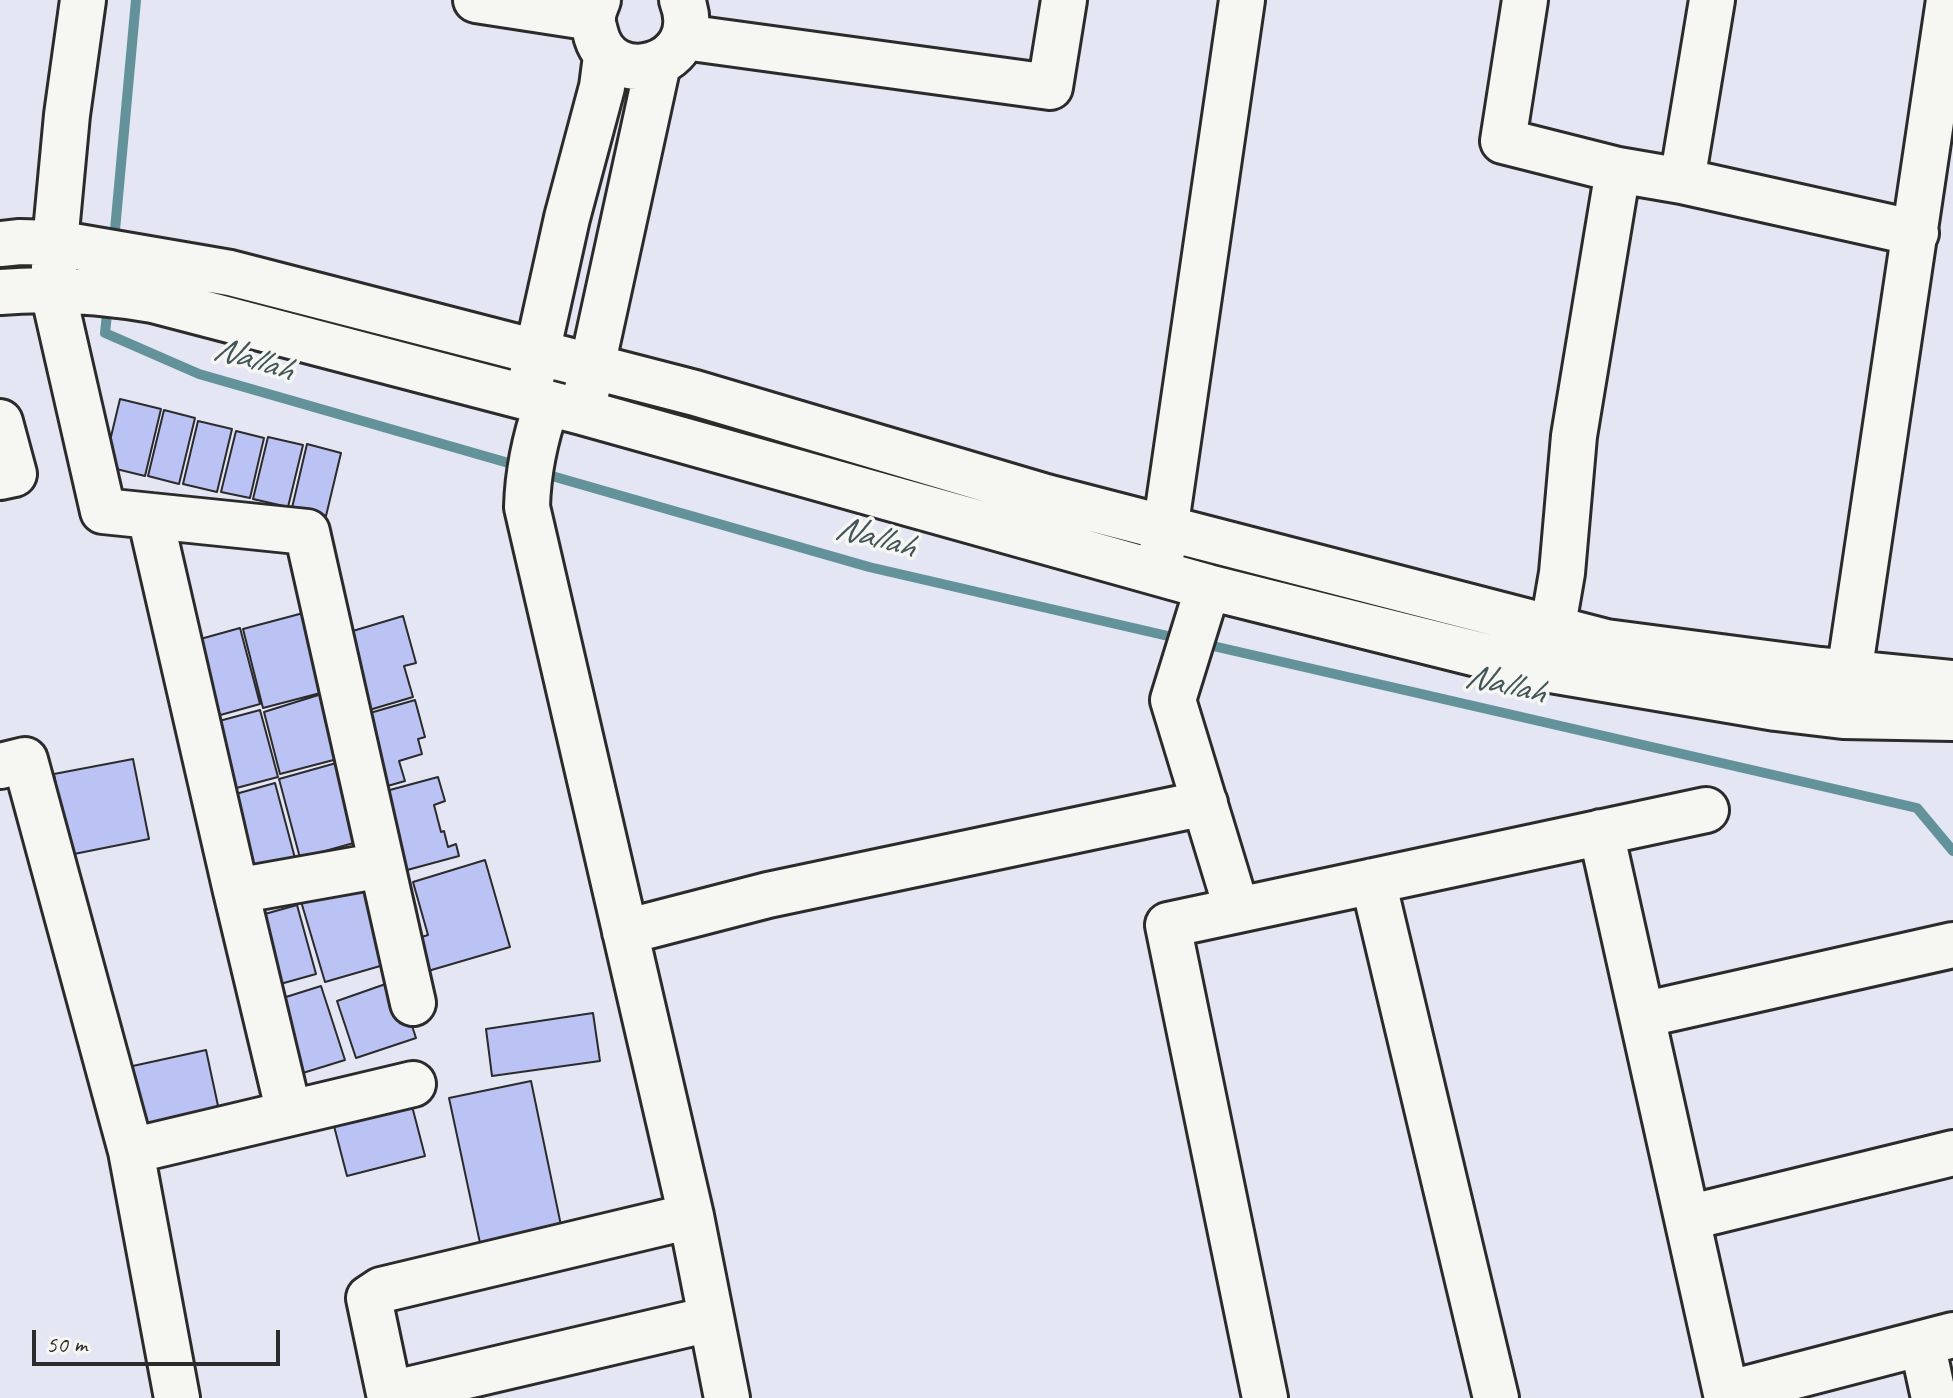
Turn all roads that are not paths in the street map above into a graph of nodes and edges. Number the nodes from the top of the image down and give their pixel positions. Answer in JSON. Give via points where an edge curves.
{"nodes":[{"id":1,"x":83,"y":0,"type":"edge"},
{"id":2,"x":476,"y":0,"type":"edge"},
{"id":3,"x":1064,"y":0,"type":"edge"},
{"id":4,"x":1242,"y":0,"type":"edge"},
{"id":5,"x":1525,"y":0,"type":"edge"},
{"id":6,"x":1712,"y":0,"type":"edge"},
{"id":7,"x":1949,"y":0,"type":"edge"},
{"id":8,"x":599,"y":25,"type":"edge"},
{"id":9,"x":675,"y":34,"type":"edge"},
{"id":10,"x":1618,"y":170,"type":"junction"},
{"id":11,"x":1682,"y":181,"type":"junction"},
{"id":12,"x":1916,"y":233,"type":"junction"},
{"id":13,"x":0,"y":244,"type":"edge"},
{"id":14,"x":92,"y":271,"type":"junction"},
{"id":15,"x":0,"y":292,"type":"edge"},
{"id":16,"x":537,"y":352,"type":"junction"},
{"id":17,"x":592,"y":367,"type":"junction"},
{"id":18,"x":549,"y":410,"type":"junction"},
{"id":19,"x":0,"y":422,"type":"edge"},
{"id":20,"x":0,"y":477,"type":"edge"},
{"id":21,"x":150,"y":516,"type":"junction"},
{"id":22,"x":1165,"y":528,"type":"junction"},
{"id":23,"x":1159,"y":572,"type":"junction"},
{"id":24,"x":1208,"y":587,"type":"junction"},
{"id":25,"x":1549,"y":648,"type":"junction"},
{"id":26,"x":1849,"y":673,"type":"junction"},
{"id":27,"x":1953,"y":683,"type":"edge"},
{"id":28,"x":1843,"y":716,"type":"junction"},
{"id":29,"x":1953,"y":718,"type":"edge"},
{"id":30,"x":0,"y":766,"type":"edge"},
{"id":31,"x":1205,"y":803,"type":"junction"},
{"id":32,"x":1706,"y":810,"type":"dead end"},
{"id":33,"x":1601,"y":832,"type":"junction"},
{"id":34,"x":382,"y":865,"type":"junction"},
{"id":35,"x":1373,"y":881,"type":"junction"},
{"id":36,"x":236,"y":891,"type":"junction"},
{"id":37,"x":1237,"y":910,"type":"junction"},
{"id":38,"x":625,"y":932,"type":"junction"},
{"id":39,"x":1953,"y":945,"type":"edge"},
{"id":40,"x":413,"y":1003,"type":"dead end"},
{"id":41,"x":1642,"y":1015,"type":"junction"},
{"id":42,"x":413,"y":1084,"type":"dead end"},
{"id":43,"x":289,"y":1113,"type":"junction"},
{"id":44,"x":131,"y":1151,"type":"junction"},
{"id":45,"x":1953,"y":1153,"type":"edge"},
{"id":46,"x":691,"y":1216,"type":"junction"},
{"id":47,"x":1687,"y":1218,"type":"junction"},
{"id":48,"x":710,"y":1319,"type":"junction"},
{"id":49,"x":1938,"y":1339,"type":"edge"},
{"id":50,"x":390,"y":1396,"type":"edge"},
{"id":51,"x":1726,"y":1396,"type":"edge"},
{"id":52,"x":177,"y":1398,"type":"edge"},
{"id":53,"x":727,"y":1398,"type":"edge"},
{"id":54,"x":1265,"y":1398,"type":"edge"},
{"id":55,"x":1496,"y":1398,"type":"edge"},
{"id":56,"x":1934,"y":1398,"type":"edge"}],
"edges":[{"from":1,"to":14,"type":"street","via":[[67,115]]},
{"from":2,"to":8,"type":"street"},
{"from":3,"to":9,"type":"street","via":[[1050,87]]},
{"from":4,"to":22,"type":"street"},
{"from":5,"to":10,"type":"street","via":[[1503,141]]},
{"from":6,"to":11,"type":"street"},
{"from":7,"to":12,"type":"street"},
{"from":8,"to":9,"type":"street","via":[[634,67]]},
{"from":8,"to":16,"type":"street","via":[[602,87]]},
{"from":9,"to":17,"type":"street"},
{"from":10,"to":11,"type":"street"},
{"from":10,"to":25,"type":"street","via":[[1574,436],[1562,573]]},
{"from":11,"to":12,"type":"street"},
{"from":12,"to":26,"type":"street"},
{"from":13,"to":14,"type":"street","via":[[20,242]]},
{"from":14,"to":15,"type":"street"},
{"from":14,"to":16,"type":"street","via":[[230,273]]},
{"from":14,"to":18,"type":"street","via":[[153,300]]},
{"from":14,"to":21,"type":"street","via":[[103,511]]},
{"from":16,"to":17,"type":"street"},
{"from":16,"to":18,"type":"street"},
{"from":17,"to":18,"type":"street"},
{"from":17,"to":22,"type":"street"},
{"from":18,"to":23,"type":"street"},
{"from":18,"to":38,"type":"street","via":[[528,480],[527,507]]},
{"from":19,"to":20,"type":"street","via":[[14,474]]},
{"from":21,"to":34,"type":"street","via":[[307,532]]},
{"from":21,"to":36,"type":"street"},
{"from":22,"to":23,"type":"street"},
{"from":22,"to":25,"type":"street"},
{"from":23,"to":24,"type":"street"},
{"from":24,"to":25,"type":"street","via":[[1489,657]]},
{"from":24,"to":31,"type":"street","via":[[1173,700]]},
{"from":25,"to":26,"type":"street","via":[[1606,642]]},
{"from":25,"to":28,"type":"street","via":[[1776,708]]},
{"from":26,"to":27,"type":"street"},
{"from":26,"to":28,"type":"street"},
{"from":28,"to":29,"type":"street"},
{"from":30,"to":44,"type":"street","via":[[25,760]]},
{"from":31,"to":37,"type":"street"},
{"from":31,"to":38,"type":"street","via":[[768,895]]},
{"from":32,"to":33,"type":"street"},
{"from":33,"to":35,"type":"street"},
{"from":33,"to":41,"type":"street"},
{"from":34,"to":36,"type":"street"},
{"from":34,"to":40,"type":"street"},
{"from":35,"to":37,"type":"street"},
{"from":35,"to":55,"type":"street"},
{"from":36,"to":43,"type":"street"},
{"from":37,"to":54,"type":"street","via":[[1168,925]]},
{"from":38,"to":46,"type":"street"},
{"from":39,"to":41,"type":"street"},
{"from":41,"to":47,"type":"street"},
{"from":42,"to":43,"type":"street"},
{"from":43,"to":44,"type":"street"},
{"from":44,"to":52,"type":"street"},
{"from":45,"to":47,"type":"street"},
{"from":46,"to":48,"type":"street"},
{"from":46,"to":50,"type":"street","via":[[381,1290],[369,1298]]},
{"from":47,"to":51,"type":"street"},
{"from":48,"to":50,"type":"street"},
{"from":48,"to":53,"type":"street"},
{"from":49,"to":51,"type":"street"},
{"from":49,"to":56,"type":"street"}]}
